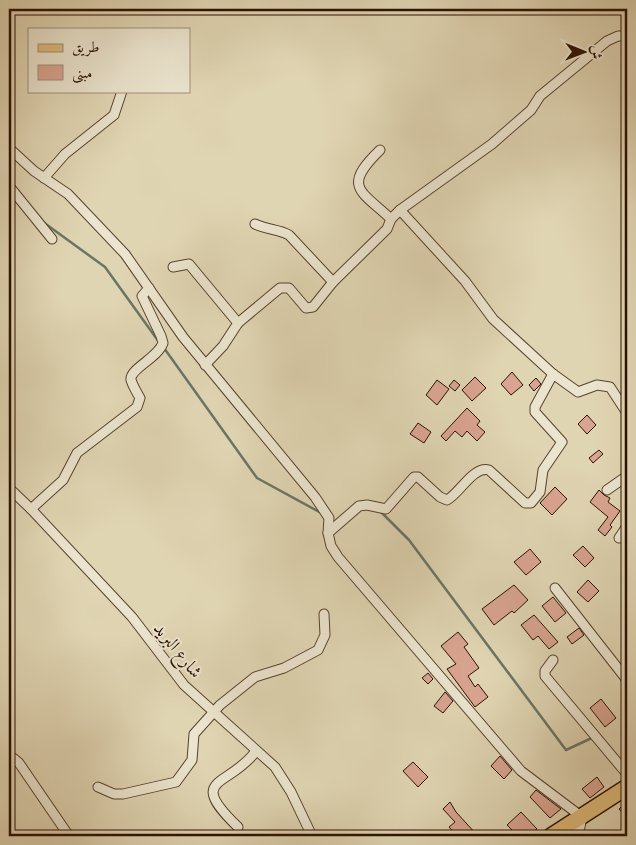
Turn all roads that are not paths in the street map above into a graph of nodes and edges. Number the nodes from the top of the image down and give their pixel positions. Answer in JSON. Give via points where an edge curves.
{"nodes":[{"id":1,"x":627,"y":36,"type":"edge"},
{"id":2,"x":122,"y":92,"type":"edge"},
{"id":3,"x":9,"y":148,"type":"edge"},
{"id":4,"x":380,"y":150,"type":"dead end"},
{"id":5,"x":44,"y":178,"type":"junction"},
{"id":6,"x":9,"y":186,"type":"edge"},
{"id":7,"x":400,"y":210,"type":"junction"},
{"id":8,"x":391,"y":218,"type":"junction"},
{"id":9,"x":255,"y":224,"type":"dead end"},
{"id":10,"x":52,"y":239,"type":"dead end"},
{"id":11,"x":173,"y":267,"type":"dead end"},
{"id":12,"x":333,"y":282,"type":"junction"},
{"id":13,"x":149,"y":288,"type":"junction"},
{"id":14,"x":238,"y":322,"type":"junction"},
{"id":15,"x":205,"y":365,"type":"junction"},
{"id":16,"x":553,"y":374,"type":"junction"},
{"id":17,"x":627,"y":413,"type":"edge"},
{"id":18,"x":627,"y":476,"type":"edge"},
{"id":19,"x":9,"y":488,"type":"edge"},
{"id":20,"x":607,"y":490,"type":"dead end"},
{"id":21,"x":31,"y":508,"type":"junction"},
{"id":22,"x":627,"y":526,"type":"edge"},
{"id":23,"x":328,"y":533,"type":"junction"},
{"id":24,"x":619,"y":538,"type":"dead end"},
{"id":25,"x":555,"y":588,"type":"dead end"},
{"id":26,"x":324,"y":614,"type":"dead end"},
{"id":27,"x":553,"y":660,"type":"dead end"},
{"id":28,"x":627,"y":680,"type":"edge"},
{"id":29,"x":214,"y":712,"type":"junction"},
{"id":30,"x":256,"y":752,"type":"junction"},
{"id":31,"x":9,"y":758,"type":"edge"},
{"id":32,"x":627,"y":774,"type":"edge"},
{"id":33,"x":98,"y":787,"type":"dead end"},
{"id":34,"x":627,"y":787,"type":"edge"},
{"id":35,"x":582,"y":817,"type":"junction"},
{"id":36,"x":238,"y":827,"type":"dead end"},
{"id":37,"x":70,"y":836,"type":"edge"},
{"id":38,"x":312,"y":836,"type":"edge"},
{"id":39,"x":551,"y":836,"type":"edge"},
{"id":40,"x":574,"y":836,"type":"edge"}],
"edges":[{"from":1,"to":7,"type":"street","via":[[607,41],[540,96],[531,110],[492,144]]},
{"from":2,"to":5,"type":"street","via":[[114,115],[65,154]]},
{"from":3,"to":5,"type":"street"},
{"from":4,"to":8,"type":"street","via":[[359,174],[357,184],[373,204]]},
{"from":5,"to":13,"type":"street","via":[[87,212],[125,254]]},
{"from":6,"to":10,"type":"street"},
{"from":7,"to":8,"type":"street"},
{"from":7,"to":16,"type":"street","via":[[465,281],[493,319]]},
{"from":8,"to":12,"type":"street","via":[[387,229]]},
{"from":9,"to":12,"type":"street","via":[[289,235]]},
{"from":11,"to":14,"type":"street","via":[[188,264]]},
{"from":12,"to":14,"type":"street","via":[[313,308],[306,308],[284,286]]},
{"from":13,"to":15,"type":"street"},
{"from":13,"to":21,"type":"street","via":[[142,296],[163,343],[154,357],[131,375],[140,398],[137,407],[77,453],[64,480]]},
{"from":14,"to":15,"type":"street","via":[[223,346]]},
{"from":15,"to":23,"type":"street","via":[[315,497],[329,518]]},
{"from":16,"to":17,"type":"street","via":[[578,392],[597,385],[610,387]]},
{"from":16,"to":23,"type":"street","via":[[535,412],[562,442],[543,470],[540,492],[531,503],[525,504],[485,469],[477,472],[447,500],[414,477],[386,509],[359,506]]},
{"from":18,"to":20,"type":"street"},
{"from":19,"to":21,"type":"street","name":"شارع البريد"},
{"from":21,"to":29,"type":"street","name":"شارع البريد","via":[[132,617],[184,685]]},
{"from":22,"to":24,"type":"street"},
{"from":23,"to":35,"type":"street","via":[[338,557],[521,770]]},
{"from":25,"to":28,"type":"street"},
{"from":26,"to":29,"type":"street","via":[[325,635],[318,650],[284,668],[255,677]]},
{"from":27,"to":32,"type":"street","via":[[545,676]]},
{"from":29,"to":30,"type":"street","name":"شارع البريد"},
{"from":29,"to":33,"type":"street","via":[[194,734],[192,760],[176,782],[124,794],[114,794]]},
{"from":30,"to":36,"type":"street","via":[[214,788],[213,798],[217,806]]},
{"from":30,"to":38,"type":"street","name":"شارع البريد","via":[[268,759],[281,774]]},
{"from":31,"to":37,"type":"street","via":[[19,763]]},
{"from":34,"to":35,"type":"main road"},
{"from":35,"to":39,"type":"main road"},
{"from":35,"to":40,"type":"street"}]}
